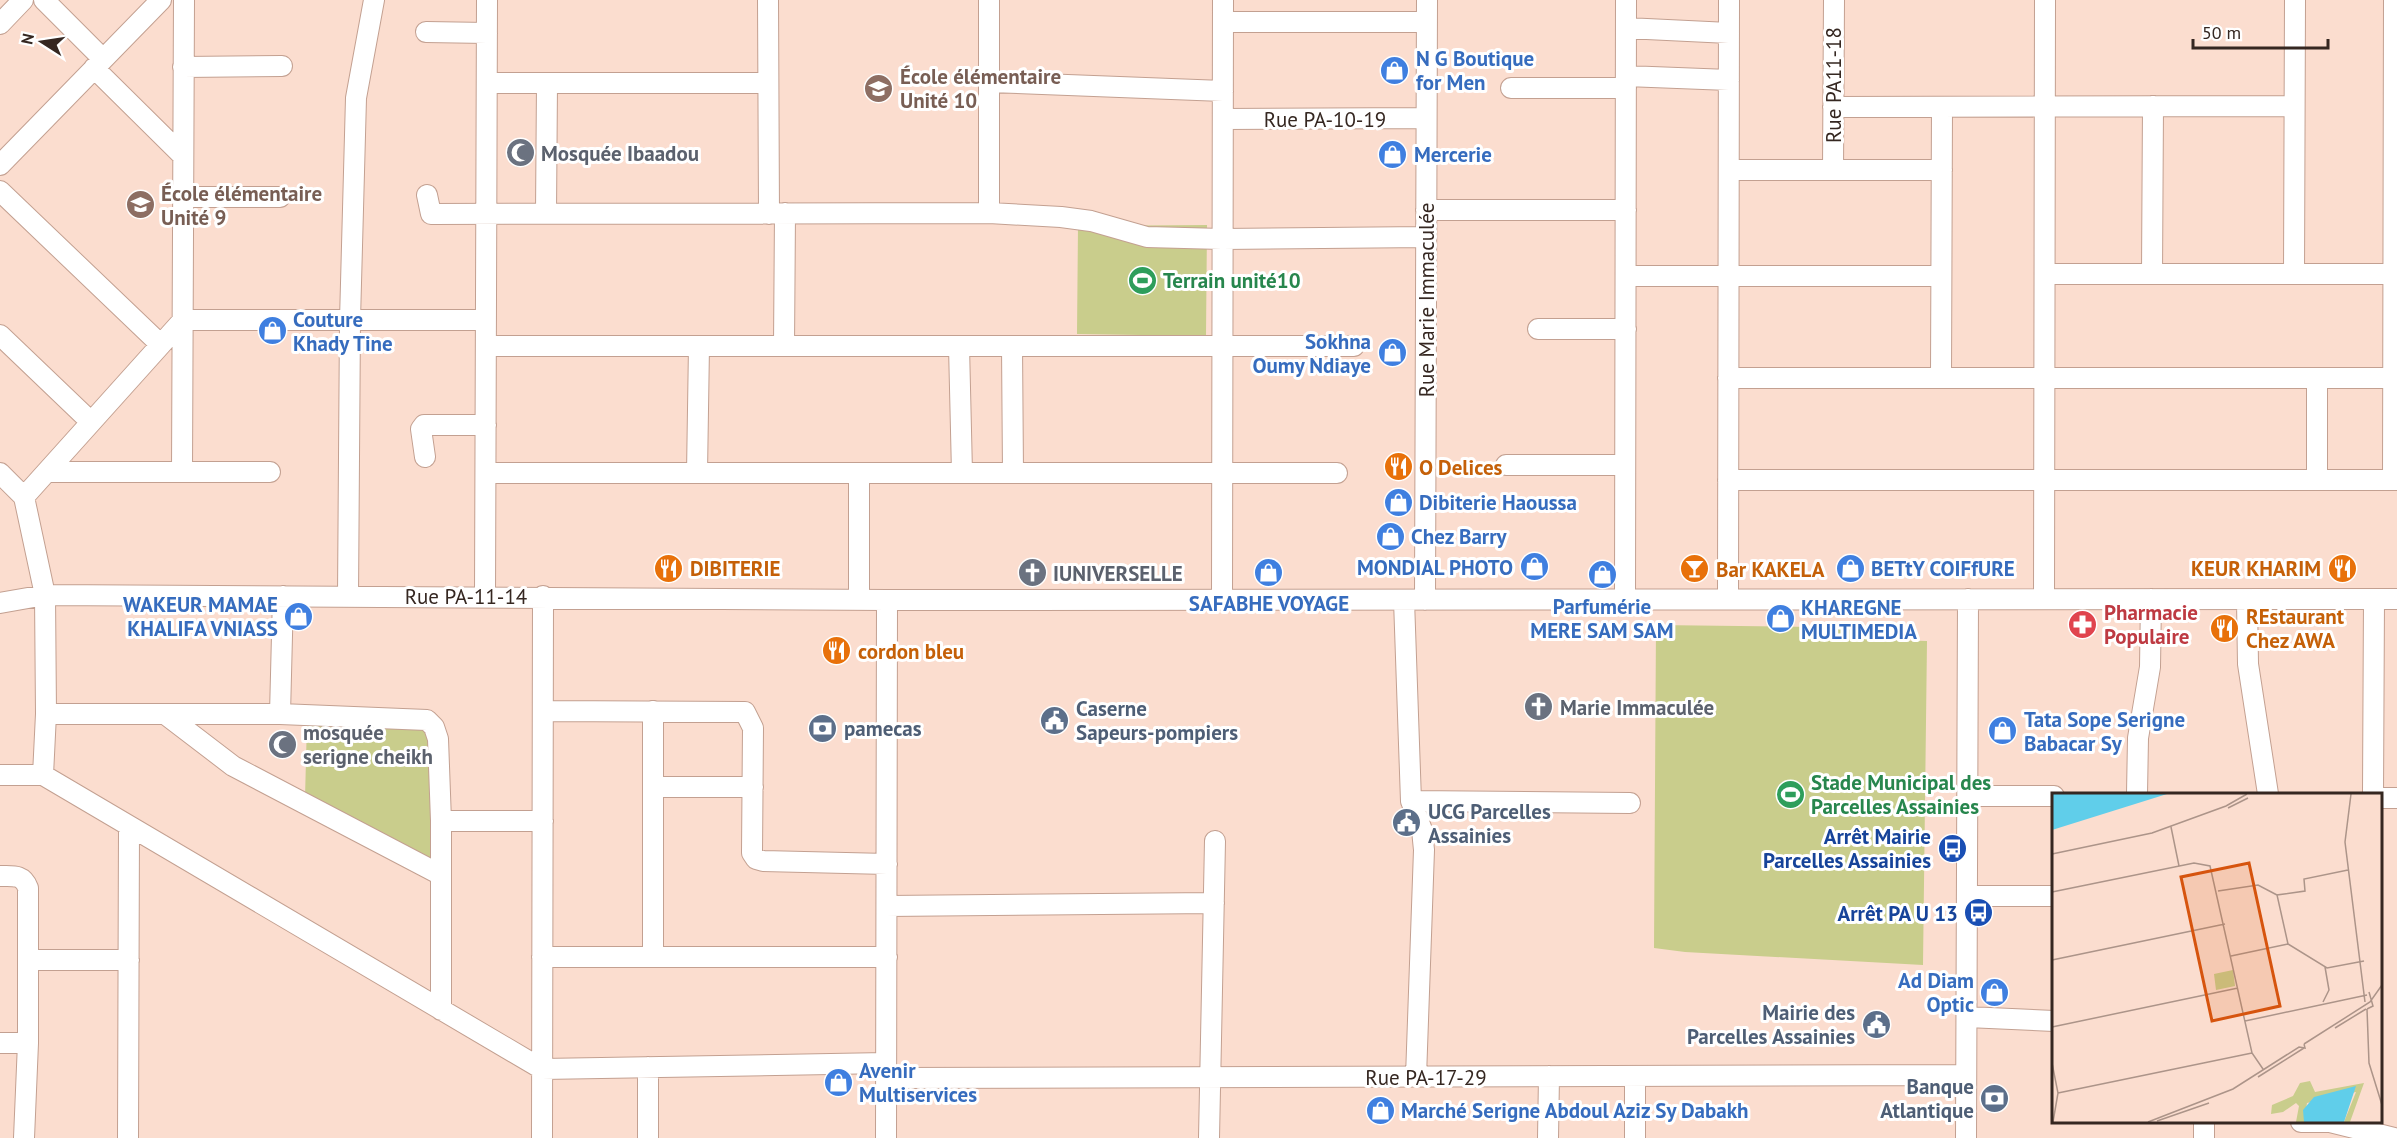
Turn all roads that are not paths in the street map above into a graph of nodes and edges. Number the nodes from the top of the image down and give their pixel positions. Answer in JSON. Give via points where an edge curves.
{"nodes":[{"id":1,"x":23,"y":0,"type":"edge"},
{"id":2,"x":44,"y":0,"type":"edge"},
{"id":3,"x":161,"y":0,"type":"edge"},
{"id":4,"x":184,"y":0,"type":"edge"},
{"id":5,"x":374,"y":0,"type":"edge"},
{"id":6,"x":487,"y":0,"type":"edge"},
{"id":7,"x":768,"y":0,"type":"edge"},
{"id":8,"x":989,"y":0,"type":"edge"},
{"id":9,"x":1223,"y":0,"type":"edge"},
{"id":10,"x":1427,"y":0,"type":"edge"},
{"id":11,"x":1626,"y":0,"type":"edge"},
{"id":12,"x":1729,"y":0,"type":"edge"},
{"id":13,"x":1834,"y":0,"type":"edge"},
{"id":14,"x":2046,"y":0,"type":"edge"},
{"id":15,"x":2295,"y":0,"type":"edge"},
{"id":16,"x":2394,"y":0,"type":"edge"},
{"id":17,"x":1223,"y":22,"type":"junction"},
{"id":18,"x":1427,"y":22,"type":"junction"},
{"id":19,"x":0,"y":24,"type":"edge"},
{"id":20,"x":1626,"y":28,"type":"junction"},
{"id":21,"x":426,"y":32,"type":"dead end"},
{"id":22,"x":487,"y":33,"type":"junction"},
{"id":23,"x":1729,"y":33,"type":"junction"},
{"id":24,"x":98,"y":64,"type":"junction"},
{"id":25,"x":183,"y":66,"type":"junction"},
{"id":26,"x":282,"y":66,"type":"dead end"},
{"id":27,"x":1729,"y":80,"type":"junction"},
{"id":28,"x":989,"y":82,"type":"junction"},
{"id":29,"x":1626,"y":82,"type":"junction"},
{"id":30,"x":487,"y":83,"type":"junction"},
{"id":31,"x":547,"y":83,"type":"junction"},
{"id":32,"x":768,"y":83,"type":"junction"},
{"id":33,"x":1511,"y":88,"type":"dead end"},
{"id":34,"x":1223,"y":91,"type":"junction"},
{"id":35,"x":1833,"y":106,"type":"junction"},
{"id":36,"x":2045,"y":106,"type":"junction"},
{"id":37,"x":2153,"y":106,"type":"junction"},
{"id":38,"x":2294,"y":106,"type":"junction"},
{"id":39,"x":1941,"y":107,"type":"junction"},
{"id":40,"x":1426,"y":118,"type":"junction"},
{"id":41,"x":1223,"y":119,"type":"junction"},
{"id":42,"x":183,"y":156,"type":"junction"},
{"id":43,"x":0,"y":165,"type":"edge"},
{"id":44,"x":1729,"y":170,"type":"junction"},
{"id":45,"x":1833,"y":170,"type":"junction"},
{"id":46,"x":1941,"y":170,"type":"junction"},
{"id":47,"x":2395,"y":187,"type":"edge"},
{"id":48,"x":0,"y":191,"type":"edge"},
{"id":49,"x":427,"y":195,"type":"dead end"},
{"id":50,"x":183,"y":197,"type":"junction"},
{"id":51,"x":280,"y":197,"type":"dead end"},
{"id":52,"x":1426,"y":210,"type":"junction"},
{"id":53,"x":1626,"y":210,"type":"junction"},
{"id":54,"x":486,"y":213,"type":"junction"},
{"id":55,"x":546,"y":213,"type":"junction"},
{"id":56,"x":777,"y":213,"type":"junction"},
{"id":57,"x":989,"y":213,"type":"junction"},
{"id":58,"x":1426,"y":237,"type":"junction"},
{"id":59,"x":1222,"y":239,"type":"junction"},
{"id":60,"x":2045,"y":274,"type":"junction"},
{"id":61,"x":2152,"y":274,"type":"junction"},
{"id":62,"x":2294,"y":274,"type":"junction"},
{"id":63,"x":2393,"y":274,"type":"junction"},
{"id":64,"x":1626,"y":276,"type":"junction"},
{"id":65,"x":1729,"y":276,"type":"junction"},
{"id":66,"x":1941,"y":276,"type":"junction"},
{"id":67,"x":183,"y":320,"type":"junction"},
{"id":68,"x":350,"y":320,"type":"junction"},
{"id":69,"x":486,"y":320,"type":"junction"},
{"id":70,"x":1538,"y":329,"type":"dead end"},
{"id":71,"x":1626,"y":329,"type":"junction"},
{"id":72,"x":0,"y":335,"type":"edge"},
{"id":73,"x":160,"y":344,"type":"junction"},
{"id":74,"x":486,"y":346,"type":"junction"},
{"id":75,"x":699,"y":346,"type":"junction"},
{"id":76,"x":784,"y":346,"type":"junction"},
{"id":77,"x":959,"y":346,"type":"junction"},
{"id":78,"x":1012,"y":346,"type":"junction"},
{"id":79,"x":1222,"y":346,"type":"junction"},
{"id":80,"x":1354,"y":346,"type":"dead end"},
{"id":81,"x":1728,"y":378,"type":"junction"},
{"id":82,"x":1941,"y":378,"type":"junction"},
{"id":83,"x":2045,"y":378,"type":"junction"},
{"id":84,"x":2317,"y":378,"type":"junction"},
{"id":85,"x":2393,"y":378,"type":"junction"},
{"id":86,"x":91,"y":422,"type":"junction"},
{"id":87,"x":486,"y":426,"type":"junction"},
{"id":88,"x":424,"y":457,"type":"dead end"},
{"id":89,"x":1506,"y":465,"type":"dead end"},
{"id":90,"x":1625,"y":465,"type":"junction"},
{"id":91,"x":48,"y":472,"type":"junction"},
{"id":92,"x":182,"y":472,"type":"junction"},
{"id":93,"x":270,"y":472,"type":"dead end"},
{"id":94,"x":0,"y":473,"type":"edge"},
{"id":95,"x":486,"y":473,"type":"junction"},
{"id":96,"x":697,"y":473,"type":"junction"},
{"id":97,"x":859,"y":473,"type":"junction"},
{"id":98,"x":962,"y":473,"type":"junction"},
{"id":99,"x":1013,"y":473,"type":"junction"},
{"id":100,"x":1222,"y":473,"type":"junction"},
{"id":101,"x":1337,"y":473,"type":"dead end"},
{"id":102,"x":1728,"y":480,"type":"junction"},
{"id":103,"x":2044,"y":480,"type":"junction"},
{"id":104,"x":2317,"y":480,"type":"junction"},
{"id":105,"x":2395,"y":480,"type":"edge"},
{"id":106,"x":24,"y":497,"type":"junction"},
{"id":107,"x":45,"y":595,"type":"junction"},
{"id":108,"x":283,"y":596,"type":"junction"},
{"id":109,"x":348,"y":596,"type":"junction"},
{"id":110,"x":485,"y":596,"type":"junction"},
{"id":111,"x":543,"y":596,"type":"junction"},
{"id":112,"x":859,"y":598,"type":"junction"},
{"id":113,"x":1728,"y":599,"type":"junction"},
{"id":114,"x":1968,"y":599,"type":"junction"},
{"id":115,"x":2044,"y":599,"type":"junction"},
{"id":116,"x":2151,"y":599,"type":"junction"},
{"id":117,"x":2374,"y":599,"type":"junction"},
{"id":118,"x":2397,"y":599,"type":"edge"},
{"id":119,"x":887,"y":600,"type":"junction"},
{"id":120,"x":1222,"y":600,"type":"junction"},
{"id":121,"x":1404,"y":600,"type":"junction"},
{"id":122,"x":1425,"y":600,"type":"junction"},
{"id":123,"x":1625,"y":600,"type":"junction"},
{"id":124,"x":2247,"y":600,"type":"junction"},
{"id":125,"x":0,"y":603,"type":"edge"},
{"id":126,"x":543,"y":711,"type":"junction"},
{"id":127,"x":653,"y":711,"type":"junction"},
{"id":128,"x":46,"y":714,"type":"junction"},
{"id":129,"x":165,"y":714,"type":"junction"},
{"id":130,"x":280,"y":714,"type":"junction"},
{"id":131,"x":0,"y":775,"type":"edge"},
{"id":132,"x":43,"y":775,"type":"junction"},
{"id":133,"x":653,"y":787,"type":"junction"},
{"id":134,"x":753,"y":787,"type":"junction"},
{"id":135,"x":2137,"y":793,"type":"edge"},
{"id":136,"x":2268,"y":793,"type":"edge"},
{"id":137,"x":2373,"y":793,"type":"edge"},
{"id":138,"x":1968,"y":796,"type":"junction"},
{"id":139,"x":2052,"y":796,"type":"edge"},
{"id":140,"x":1411,"y":801,"type":"junction"},
{"id":141,"x":1630,"y":803,"type":"dead end"},
{"id":142,"x":441,"y":821,"type":"junction"},
{"id":143,"x":543,"y":821,"type":"junction"},
{"id":144,"x":129,"y":826,"type":"junction"},
{"id":145,"x":1215,"y":841,"type":"dead end"},
{"id":146,"x":887,"y":864,"type":"junction"},
{"id":147,"x":441,"y":875,"type":"junction"},
{"id":148,"x":0,"y":876,"type":"edge"},
{"id":149,"x":1967,"y":896,"type":"junction"},
{"id":150,"x":2052,"y":896,"type":"edge"},
{"id":151,"x":1214,"y":903,"type":"junction"},
{"id":152,"x":887,"y":906,"type":"junction"},
{"id":153,"x":542,"y":957,"type":"junction"},
{"id":154,"x":653,"y":957,"type":"junction"},
{"id":155,"x":887,"y":957,"type":"junction"},
{"id":156,"x":28,"y":960,"type":"junction"},
{"id":157,"x":129,"y":960,"type":"junction"},
{"id":158,"x":441,"y":1010,"type":"junction"},
{"id":159,"x":1967,"y":1017,"type":"junction"},
{"id":160,"x":2052,"y":1021,"type":"edge"},
{"id":161,"x":0,"y":1043,"type":"edge"},
{"id":162,"x":27,"y":1043,"type":"junction"},
{"id":163,"x":648,"y":1067,"type":"junction"},
{"id":164,"x":542,"y":1069,"type":"junction"},
{"id":165,"x":886,"y":1071,"type":"junction"},
{"id":166,"x":1966,"y":1075,"type":"junction"},
{"id":167,"x":1549,"y":1076,"type":"junction"},
{"id":168,"x":1635,"y":1076,"type":"junction"},
{"id":169,"x":1210,"y":1077,"type":"junction"},
{"id":170,"x":1416,"y":1077,"type":"junction"},
{"id":171,"x":2334,"y":1123,"type":"edge"},
{"id":172,"x":24,"y":1138,"type":"edge"},
{"id":173,"x":128,"y":1138,"type":"edge"},
{"id":174,"x":542,"y":1138,"type":"edge"},
{"id":175,"x":648,"y":1138,"type":"edge"},
{"id":176,"x":886,"y":1138,"type":"edge"},
{"id":177,"x":1209,"y":1138,"type":"edge"},
{"id":178,"x":1548,"y":1138,"type":"edge"},
{"id":179,"x":1635,"y":1138,"type":"edge"},
{"id":180,"x":1966,"y":1138,"type":"edge"},
{"id":181,"x":2394,"y":1138,"type":"edge"}],
"edges":[{"from":1,"to":19,"type":"street"},
{"from":2,"to":24,"type":"street"},
{"from":3,"to":24,"type":"street"},
{"from":4,"to":25,"type":"street"},
{"from":5,"to":68,"type":"street","via":[[356,98]]},
{"from":6,"to":22,"type":"street"},
{"from":7,"to":32,"type":"street"},
{"from":8,"to":28,"type":"street"},
{"from":9,"to":17,"type":"street"},
{"from":10,"to":18,"type":"street","name":"Rue Marie Immaculée"},
{"from":11,"to":20,"type":"street"},
{"from":12,"to":23,"type":"street"},
{"from":13,"to":35,"type":"street","name":"Rue PA11-18"},
{"from":14,"to":36,"type":"street"},
{"from":15,"to":38,"type":"street"},
{"from":16,"to":47,"type":"street"},
{"from":17,"to":18,"type":"street"},
{"from":17,"to":34,"type":"street"},
{"from":18,"to":40,"type":"street","name":"Rue Marie Immaculée"},
{"from":20,"to":23,"type":"street"},
{"from":20,"to":29,"type":"street"},
{"from":21,"to":22,"type":"street"},
{"from":22,"to":30,"type":"street"},
{"from":23,"to":27,"type":"street"},
{"from":24,"to":42,"type":"street"},
{"from":24,"to":43,"type":"street"},
{"from":25,"to":26,"type":"street"},
{"from":25,"to":42,"type":"street"},
{"from":27,"to":29,"type":"street"},
{"from":27,"to":44,"type":"street"},
{"from":28,"to":34,"type":"street"},
{"from":28,"to":57,"type":"street"},
{"from":29,"to":33,"type":"street"},
{"from":29,"to":53,"type":"street"},
{"from":30,"to":31,"type":"street"},
{"from":30,"to":54,"type":"street"},
{"from":31,"to":32,"type":"street"},
{"from":31,"to":55,"type":"street"},
{"from":32,"to":56,"type":"street"},
{"from":34,"to":41,"type":"street"},
{"from":35,"to":39,"type":"street"},
{"from":35,"to":45,"type":"street","name":"Rue PA11-18"},
{"from":36,"to":37,"type":"street"},
{"from":36,"to":39,"type":"street"},
{"from":36,"to":60,"type":"street"},
{"from":37,"to":38,"type":"street"},
{"from":37,"to":61,"type":"street"},
{"from":38,"to":62,"type":"street"},
{"from":39,"to":46,"type":"street"},
{"from":40,"to":41,"type":"street","name":"Rue PA-10-19"},
{"from":40,"to":52,"type":"street","name":"Rue Marie Immaculée"},
{"from":41,"to":59,"type":"street"},
{"from":42,"to":50,"type":"street"},
{"from":44,"to":45,"type":"street"},
{"from":44,"to":65,"type":"street"},
{"from":45,"to":46,"type":"street"},
{"from":46,"to":66,"type":"street"},
{"from":47,"to":63,"type":"street"},
{"from":48,"to":73,"type":"street"},
{"from":49,"to":54,"type":"street","via":[[431,214]]},
{"from":50,"to":51,"type":"street"},
{"from":50,"to":67,"type":"street"},
{"from":52,"to":53,"type":"street"},
{"from":52,"to":58,"type":"street","name":"Rue Marie Immaculée"},
{"from":53,"to":64,"type":"street"},
{"from":54,"to":55,"type":"street"},
{"from":54,"to":69,"type":"street"},
{"from":55,"to":56,"type":"street"},
{"from":56,"to":57,"type":"street"},
{"from":56,"to":76,"type":"street"},
{"from":57,"to":59,"type":"street","via":[[1081,220],[1147,237]]},
{"from":58,"to":59,"type":"street"},
{"from":58,"to":122,"type":"street","name":"Rue Marie Immaculée"},
{"from":59,"to":79,"type":"street"},
{"from":60,"to":61,"type":"street"},
{"from":60,"to":83,"type":"street"},
{"from":61,"to":62,"type":"street"},
{"from":62,"to":63,"type":"street"},
{"from":63,"to":85,"type":"street"},
{"from":64,"to":65,"type":"street"},
{"from":64,"to":71,"type":"street"},
{"from":65,"to":66,"type":"street"},
{"from":65,"to":81,"type":"street"},
{"from":66,"to":82,"type":"street"},
{"from":67,"to":68,"type":"street"},
{"from":67,"to":73,"type":"street"},
{"from":67,"to":92,"type":"street"},
{"from":68,"to":69,"type":"street"},
{"from":68,"to":109,"type":"street"},
{"from":69,"to":74,"type":"street"},
{"from":70,"to":71,"type":"street"},
{"from":71,"to":90,"type":"street"},
{"from":72,"to":86,"type":"street"},
{"from":73,"to":86,"type":"street"},
{"from":74,"to":75,"type":"street"},
{"from":74,"to":87,"type":"street"},
{"from":75,"to":76,"type":"street"},
{"from":75,"to":96,"type":"street"},
{"from":76,"to":77,"type":"street"},
{"from":77,"to":78,"type":"street"},
{"from":77,"to":98,"type":"street"},
{"from":78,"to":79,"type":"street"},
{"from":78,"to":99,"type":"street"},
{"from":79,"to":80,"type":"street"},
{"from":79,"to":100,"type":"street"},
{"from":81,"to":82,"type":"street"},
{"from":81,"to":102,"type":"street"},
{"from":82,"to":83,"type":"street"},
{"from":83,"to":84,"type":"street"},
{"from":83,"to":103,"type":"street"},
{"from":84,"to":85,"type":"street"},
{"from":84,"to":104,"type":"street"},
{"from":85,"to":105,"type":"street"},
{"from":86,"to":91,"type":"street"},
{"from":87,"to":88,"type":"street","via":[[424,425]]},
{"from":87,"to":95,"type":"street"},
{"from":89,"to":90,"type":"street"},
{"from":90,"to":123,"type":"street"},
{"from":91,"to":92,"type":"street"},
{"from":91,"to":106,"type":"street"},
{"from":92,"to":93,"type":"street"},
{"from":94,"to":106,"type":"street"},
{"from":95,"to":96,"type":"street"},
{"from":95,"to":110,"type":"street"},
{"from":96,"to":97,"type":"street"},
{"from":97,"to":98,"type":"street"},
{"from":97,"to":112,"type":"street"},
{"from":98,"to":99,"type":"street"},
{"from":99,"to":100,"type":"street"},
{"from":100,"to":101,"type":"street"},
{"from":100,"to":120,"type":"street"},
{"from":102,"to":103,"type":"street"},
{"from":102,"to":113,"type":"street"},
{"from":103,"to":104,"type":"street"},
{"from":103,"to":115,"type":"street"},
{"from":104,"to":105,"type":"street"},
{"from":106,"to":107,"type":"street"},
{"from":107,"to":108,"type":"street","name":"Rue PA-11-14"},
{"from":107,"to":125,"type":"street","name":"Rue PA-11-14"},
{"from":107,"to":128,"type":"street"},
{"from":108,"to":109,"type":"street","name":"Rue PA-11-14"},
{"from":108,"to":130,"type":"street"},
{"from":109,"to":110,"type":"street","name":"Rue PA-11-14"},
{"from":110,"to":111,"type":"street","name":"Rue PA-11-14"},
{"from":111,"to":112,"type":"street","name":"Rue PA-11-14"},
{"from":111,"to":126,"type":"street"},
{"from":112,"to":119,"type":"street","name":"Rue PA-11-14"},
{"from":113,"to":114,"type":"street","name":"Rue PA-11-14"},
{"from":113,"to":123,"type":"street","name":"Rue PA-11-14"},
{"from":114,"to":115,"type":"street","name":"Rue PA-11-14"},
{"from":114,"to":138,"type":"street"},
{"from":115,"to":116,"type":"street","name":"Rue PA-11-14"},
{"from":116,"to":124,"type":"street","name":"Rue PA-11-14"},
{"from":116,"to":135,"type":"street","via":[[2150,667],[2138,738]]},
{"from":117,"to":118,"type":"street","name":"Rue PA-11-14"},
{"from":117,"to":124,"type":"street","name":"Rue PA-11-14"},
{"from":117,"to":137,"type":"street"},
{"from":119,"to":120,"type":"street","name":"Rue PA-11-14"},
{"from":119,"to":146,"type":"street"},
{"from":120,"to":121,"type":"street","name":"Rue PA-11-14"},
{"from":121,"to":122,"type":"street","name":"Rue PA-11-14"},
{"from":121,"to":140,"type":"street"},
{"from":122,"to":123,"type":"street","name":"Rue PA-11-14"},
{"from":124,"to":136,"type":"street","via":[[2248,664]]},
{"from":126,"to":127,"type":"street"},
{"from":126,"to":143,"type":"street"},
{"from":127,"to":133,"type":"street"},
{"from":127,"to":134,"type":"street","via":[[745,712],[753,728]]},
{"from":128,"to":129,"type":"street"},
{"from":128,"to":132,"type":"street"},
{"from":129,"to":130,"type":"street"},
{"from":129,"to":147,"type":"street","via":[[233,766]]},
{"from":130,"to":142,"type":"street","via":[[427,720],[438,739]]},
{"from":131,"to":132,"type":"street"},
{"from":132,"to":144,"type":"street"},
{"from":133,"to":134,"type":"street"},
{"from":133,"to":154,"type":"street"},
{"from":134,"to":146,"type":"street","via":[[752,853],[756,859]]},
{"from":138,"to":139,"type":"street"},
{"from":138,"to":149,"type":"street"},
{"from":140,"to":141,"type":"street"},
{"from":140,"to":170,"type":"street","via":[[1422,830],[1424,850]]},
{"from":142,"to":143,"type":"street"},
{"from":142,"to":147,"type":"street"},
{"from":143,"to":153,"type":"street"},
{"from":144,"to":157,"type":"street"},
{"from":144,"to":158,"type":"street"},
{"from":145,"to":151,"type":"street"},
{"from":146,"to":152,"type":"street"},
{"from":147,"to":158,"type":"street"},
{"from":148,"to":156,"type":"street","via":[[20,876],[28,888]]},
{"from":149,"to":150,"type":"street"},
{"from":149,"to":159,"type":"street"},
{"from":151,"to":152,"type":"street"},
{"from":151,"to":169,"type":"street"},
{"from":152,"to":155,"type":"street"},
{"from":153,"to":154,"type":"street"},
{"from":153,"to":164,"type":"street"},
{"from":154,"to":155,"type":"street"},
{"from":155,"to":165,"type":"street"},
{"from":156,"to":157,"type":"street"},
{"from":156,"to":162,"type":"street"},
{"from":157,"to":173,"type":"street"},
{"from":158,"to":164,"type":"street"},
{"from":159,"to":160,"type":"street"},
{"from":159,"to":166,"type":"street"},
{"from":161,"to":162,"type":"street"},
{"from":162,"to":172,"type":"street"},
{"from":163,"to":164,"type":"street","name":"Rue PA-17-29"},
{"from":163,"to":165,"type":"street","name":"Rue PA-17-29"},
{"from":163,"to":175,"type":"street"},
{"from":164,"to":174,"type":"street"},
{"from":165,"to":169,"type":"street","name":"Rue PA-17-29"},
{"from":165,"to":176,"type":"street"},
{"from":166,"to":168,"type":"street","name":"Rue PA-17-29"},
{"from":166,"to":180,"type":"street"},
{"from":167,"to":168,"type":"street","name":"Rue PA-17-29"},
{"from":167,"to":170,"type":"street","name":"Rue PA-17-29"},
{"from":167,"to":178,"type":"street"},
{"from":168,"to":179,"type":"street"},
{"from":169,"to":170,"type":"street","name":"Rue PA-17-29"},
{"from":169,"to":177,"type":"street"},
{"from":171,"to":181,"type":"street"}]}
